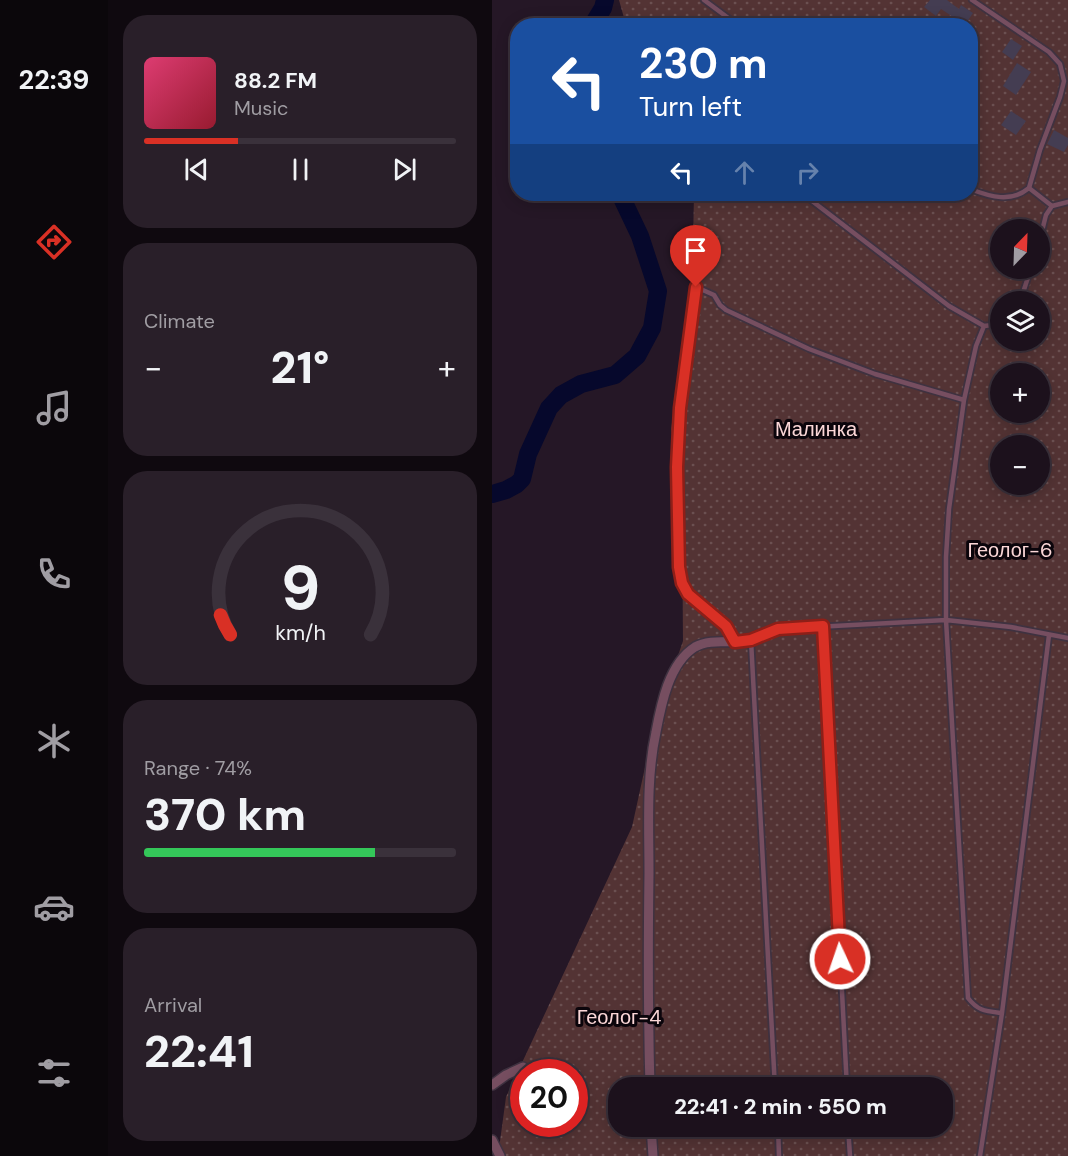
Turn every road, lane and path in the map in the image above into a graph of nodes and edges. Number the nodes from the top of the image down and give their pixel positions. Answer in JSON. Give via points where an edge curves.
{"nodes":[{"id":1,"x":704,"y":0,"type":"edge"},
{"id":2,"x":972,"y":0,"type":"edge"},
{"id":3,"x":728,"y":18,"type":"edge"},
{"id":4,"x":1029,"y":188,"type":"junction"},
{"id":5,"x":978,"y":192,"type":"edge"},
{"id":6,"x":812,"y":201,"type":"edge"},
{"id":7,"x":1068,"y":201,"type":"edge"},
{"id":8,"x":1052,"y":206,"type":"junction"},
{"id":9,"x":1045,"y":219,"type":"edge"},
{"id":10,"x":990,"y":325,"type":"edge"},
{"id":11,"x":984,"y":326,"type":"junction"},
{"id":12,"x":964,"y":400,"type":"junction"},
{"id":13,"x":946,"y":620,"type":"junction"},
{"id":14,"x":823,"y":626,"type":"junction"},
{"id":15,"x":1049,"y":634,"type":"junction"},
{"id":16,"x":1068,"y":638,"type":"edge"},
{"id":17,"x":751,"y":640,"type":"junction"},
{"id":18,"x":735,"y":642,"type":"junction"},
{"id":19,"x":1002,"y":1013,"type":"junction"},
{"id":20,"x":510,"y":1073,"type":"edge"},
{"id":21,"x":650,"y":1077,"type":"edge"},
{"id":22,"x":775,"y":1077,"type":"edge"},
{"id":23,"x":846,"y":1077,"type":"edge"},
{"id":24,"x":492,"y":1085,"type":"edge"},
{"id":25,"x":652,"y":1137,"type":"edge"},
{"id":26,"x":778,"y":1137,"type":"edge"},
{"id":27,"x":849,"y":1137,"type":"edge"},
{"id":28,"x":492,"y":1140,"type":"edge"},
{"id":29,"x":500,"y":1156,"type":"edge"},
{"id":30,"x":653,"y":1156,"type":"edge"},
{"id":31,"x":779,"y":1156,"type":"edge"},
{"id":32,"x":850,"y":1156,"type":"edge"},
{"id":33,"x":980,"y":1156,"type":"edge"}],
"edges":[{"from":1,"to":3,"type":"lane"},
{"from":2,"to":4,"type":"lane","via":[[1049,52],[1060,64],[1062,89]]},
{"from":4,"to":5,"type":"lane","via":[[1019,196],[1003,198]]},
{"from":4,"to":8,"type":"lane"},
{"from":6,"to":11,"type":"lane","via":[[949,306]]},
{"from":7,"to":8,"type":"lane"},
{"from":8,"to":9,"type":"lane"},
{"from":10,"to":11,"type":"lane"},
{"from":11,"to":12,"type":"lane"},
{"from":12,"to":13,"type":"lane","via":[[949,509]]},
{"from":12,"to":18,"type":"lane","via":[[874,374],[809,349],[726,310],[714,295],[696,287],[680,408],[679,567],[688,594],[726,626]]},
{"from":13,"to":14,"type":"lane"},
{"from":13,"to":15,"type":"lane"},
{"from":13,"to":19,"type":"lane","via":[[968,998],[975,1007]]},
{"from":14,"to":17,"type":"lane","via":[[778,629]]},
{"from":14,"to":23,"type":"lane"},
{"from":15,"to":16,"type":"lane"},
{"from":15,"to":19,"type":"lane"},
{"from":17,"to":18,"type":"lane"},
{"from":17,"to":22,"type":"lane"},
{"from":18,"to":21,"type":"street","via":[[705,643],[686,656],[674,671],[656,733],[649,817]]},
{"from":19,"to":33,"type":"lane"},
{"from":20,"to":24,"type":"street"},
{"from":25,"to":30,"type":"street"},
{"from":26,"to":31,"type":"lane"},
{"from":27,"to":32,"type":"lane"},
{"from":28,"to":29,"type":"street"}]}
